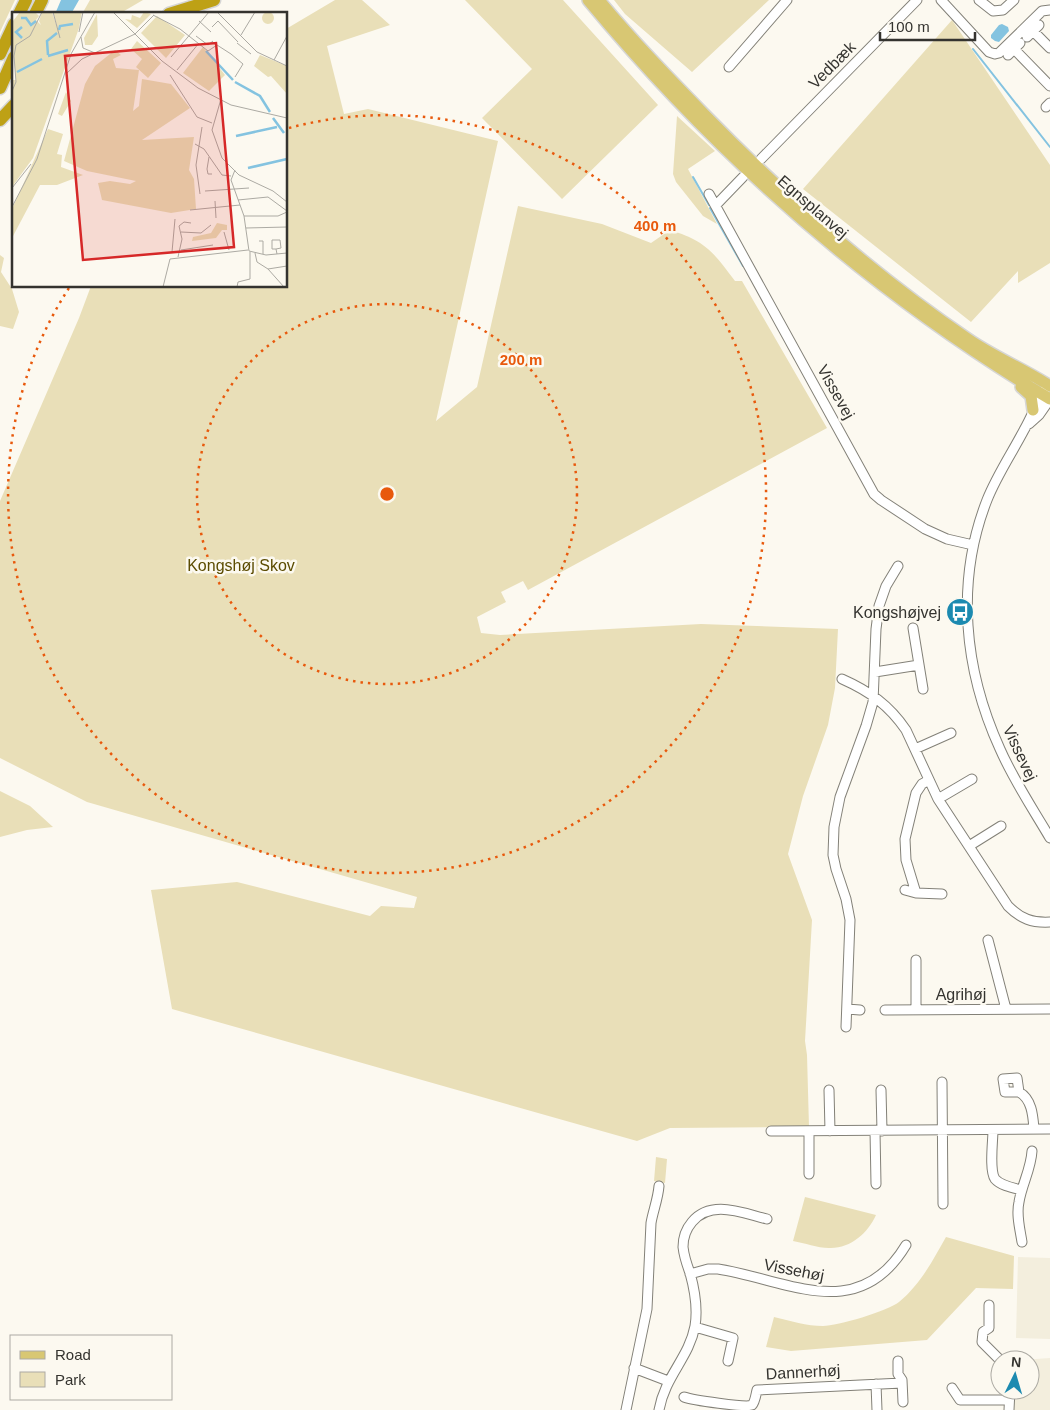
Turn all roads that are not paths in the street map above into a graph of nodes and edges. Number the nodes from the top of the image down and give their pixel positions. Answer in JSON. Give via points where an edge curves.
{"nodes":[{"id":1,"x":26,"y":0,"type":"edge"},
{"id":2,"x":42,"y":0,"type":"edge"},
{"id":3,"x":214,"y":0,"type":"edge"},
{"id":4,"x":588,"y":0,"type":"edge"},
{"id":5,"x":600,"y":0,"type":"edge"},
{"id":6,"x":787,"y":0,"type":"edge"},
{"id":7,"x":917,"y":0,"type":"edge"},
{"id":8,"x":941,"y":0,"type":"edge"},
{"id":9,"x":979,"y":0,"type":"edge"},
{"id":10,"x":1014,"y":0,"type":"edge"},
{"id":11,"x":1050,"y":10,"type":"edge"},
{"id":12,"x":20,"y":12,"type":"edge"},
{"id":13,"x":36,"y":12,"type":"edge"},
{"id":14,"x":175,"y":12,"type":"edge"},
{"id":15,"x":12,"y":28,"type":"edge"},
{"id":16,"x":1050,"y":48,"type":"edge"},
{"id":17,"x":0,"y":54,"type":"edge"},
{"id":18,"x":12,"y":61,"type":"edge"},
{"id":19,"x":729,"y":67,"type":"dead end"},
{"id":20,"x":1050,"y":86,"type":"edge"},
{"id":21,"x":0,"y":88,"type":"edge"},
{"id":22,"x":12,"y":107,"type":"edge"},
{"id":23,"x":0,"y":120,"type":"edge"},
{"id":24,"x":761,"y":144,"type":"dead end"},
{"id":25,"x":768,"y":151,"type":"junction"},
{"id":26,"x":761,"y":159,"type":"dead end"},
{"id":27,"x":743,"y":177,"type":"dead end"},
{"id":28,"x":709,"y":194,"type":"dead end"},
{"id":29,"x":716,"y":206,"type":"junction"},
{"id":30,"x":990,"y":363,"type":"junction"},
{"id":31,"x":1048,"y":393,"type":"edge"},
{"id":32,"x":1033,"y":410,"type":"junction"},
{"id":33,"x":1025,"y":428,"type":"junction"},
{"id":34,"x":973,"y":545,"type":"junction"},
{"id":35,"x":898,"y":566,"type":"dead end"},
{"id":36,"x":913,"y":628,"type":"dead end"},
{"id":37,"x":919,"y":665,"type":"junction"},
{"id":38,"x":875,"y":672,"type":"junction"},
{"id":39,"x":842,"y":679,"type":"dead end"},
{"id":40,"x":923,"y":689,"type":"dead end"},
{"id":41,"x":875,"y":696,"type":"junction"},
{"id":42,"x":951,"y":733,"type":"dead end"},
{"id":43,"x":915,"y":749,"type":"junction"},
{"id":44,"x":972,"y":779,"type":"dead end"},
{"id":45,"x":929,"y":780,"type":"junction"},
{"id":46,"x":938,"y":799,"type":"junction"},
{"id":47,"x":1041,"y":823,"type":"junction"},
{"id":48,"x":1001,"y":826,"type":"dead end"},
{"id":49,"x":1050,"y":832,"type":"edge"},
{"id":50,"x":1050,"y":838,"type":"edge"},
{"id":51,"x":969,"y":846,"type":"junction"},
{"id":52,"x":905,"y":890,"type":"dead end"},
{"id":53,"x":916,"y":893,"type":"junction"},
{"id":54,"x":942,"y":894,"type":"dead end"},
{"id":55,"x":1050,"y":922,"type":"edge"},
{"id":56,"x":988,"y":940,"type":"dead end"},
{"id":57,"x":916,"y":960,"type":"dead end"},
{"id":58,"x":847,"y":1009,"type":"junction"},
{"id":59,"x":1006,"y":1009,"type":"junction"},
{"id":60,"x":1050,"y":1009,"type":"edge"},
{"id":61,"x":860,"y":1010,"type":"dead end"},
{"id":62,"x":885,"y":1010,"type":"dead end"},
{"id":63,"x":916,"y":1010,"type":"junction"},
{"id":64,"x":846,"y":1027,"type":"dead end"},
{"id":65,"x":942,"y":1082,"type":"dead end"},
{"id":66,"x":830,"y":1090,"type":"dead end"},
{"id":67,"x":881,"y":1090,"type":"dead end"},
{"id":68,"x":1019,"y":1092,"type":"dead end"},
{"id":69,"x":1034,"y":1129,"type":"junction"},
{"id":70,"x":1050,"y":1129,"type":"edge"},
{"id":71,"x":942,"y":1130,"type":"junction"},
{"id":72,"x":992,"y":1130,"type":"junction"},
{"id":73,"x":771,"y":1131,"type":"dead end"},
{"id":74,"x":809,"y":1131,"type":"junction"},
{"id":75,"x":830,"y":1131,"type":"junction"},
{"id":76,"x":879,"y":1131,"type":"junction"},
{"id":77,"x":1032,"y":1152,"type":"dead end"},
{"id":78,"x":809,"y":1174,"type":"dead end"},
{"id":79,"x":876,"y":1184,"type":"dead end"},
{"id":80,"x":659,"y":1186,"type":"dead end"},
{"id":81,"x":1022,"y":1190,"type":"junction"},
{"id":82,"x":943,"y":1204,"type":"dead end"},
{"id":83,"x":767,"y":1219,"type":"dead end"},
{"id":84,"x":1022,"y":1242,"type":"dead end"},
{"id":85,"x":906,"y":1245,"type":"dead end"},
{"id":86,"x":690,"y":1274,"type":"junction"},
{"id":87,"x":989,"y":1305,"type":"dead end"},
{"id":88,"x":694,"y":1327,"type":"junction"},
{"id":89,"x":990,"y":1350,"type":"edge"},
{"id":90,"x":728,"y":1361,"type":"dead end"},
{"id":91,"x":898,"y":1361,"type":"dead end"},
{"id":92,"x":634,"y":1368,"type":"junction"},
{"id":93,"x":668,"y":1381,"type":"junction"},
{"id":94,"x":902,"y":1383,"type":"junction"},
{"id":95,"x":876,"y":1384,"type":"junction"},
{"id":96,"x":952,"y":1388,"type":"dead end"},
{"id":97,"x":684,"y":1397,"type":"dead end"},
{"id":98,"x":903,"y":1402,"type":"dead end"},
{"id":99,"x":1009,"y":1405,"type":"edge"},
{"id":100,"x":626,"y":1410,"type":"edge"},
{"id":101,"x":659,"y":1410,"type":"edge"},
{"id":102,"x":878,"y":1410,"type":"edge"}],
"edges":[{"from":1,"to":12,"type":"highway"},
{"from":2,"to":13,"type":"highway"},
{"from":3,"to":14,"type":"highway"},
{"from":4,"to":30,"type":"main road","name":"Egnsplanvej","via":[[665,88],[790,209],[899,299]]},
{"from":5,"to":31,"type":"main road","name":"Egnsplanvej","via":[[673,83],[754,165],[828,231],[969,340]]},
{"from":6,"to":19,"type":"street"},
{"from":7,"to":25,"type":"street","name":"Vedbæk"},
{"from":8,"to":11,"type":"street","via":[[989,52],[995,54],[1042,11]]},
{"from":9,"to":10,"type":"street","via":[[993,11],[1003,10]]},
{"from":15,"to":17,"type":"highway"},
{"from":16,"to":20,"type":"street","via":[[1024,40]]},
{"from":18,"to":21,"type":"highway"},
{"from":22,"to":23,"type":"highway"},
{"from":24,"to":25,"type":"street"},
{"from":25,"to":26,"type":"street","name":"Vedbæk"},
{"from":27,"to":29,"type":"street"},
{"from":28,"to":29,"type":"street","name":"Vissevej"},
{"from":29,"to":34,"type":"street","name":"Vissevej","via":[[874,494],[926,530]]},
{"from":30,"to":31,"type":"main road","name":"Egnsplanvej"},
{"from":30,"to":32,"type":"main road","via":[[1031,396]]},
{"from":31,"to":32,"type":"street","name":"Vissevej"},
{"from":31,"to":33,"type":"street","name":"Vissevej","via":[[1039,415]]},
{"from":32,"to":33,"type":"street","name":"Vissevej"},
{"from":33,"to":34,"type":"street","name":"Vissevej","via":[[988,498]]},
{"from":34,"to":47,"type":"street","name":"Vissevej","via":[[966,612],[978,689],[999,749]]},
{"from":35,"to":38,"type":"street","via":[[886,586],[880,606]]},
{"from":36,"to":37,"type":"street"},
{"from":37,"to":38,"type":"street"},
{"from":37,"to":40,"type":"street"},
{"from":38,"to":41,"type":"street"},
{"from":39,"to":41,"type":"street"},
{"from":41,"to":43,"type":"street","via":[[899,720]]},
{"from":41,"to":58,"type":"street","via":[[840,797],[834,827],[833,855],[850,920]]},
{"from":42,"to":43,"type":"street"},
{"from":43,"to":45,"type":"street"},
{"from":44,"to":46,"type":"street"},
{"from":45,"to":46,"type":"street"},
{"from":45,"to":53,"type":"street","via":[[916,793],[906,839],[906,860]]},
{"from":46,"to":51,"type":"street"},
{"from":47,"to":49,"type":"street","name":"Vissevej"},
{"from":47,"to":50,"type":"street","name":"Vissevej"},
{"from":48,"to":51,"type":"street"},
{"from":51,"to":55,"type":"street","via":[[1017,915],[1030,922]]},
{"from":52,"to":53,"type":"street"},
{"from":53,"to":54,"type":"street"},
{"from":56,"to":59,"type":"street","name":"Agrihøj"},
{"from":57,"to":63,"type":"street","name":"Agrihøj"},
{"from":58,"to":61,"type":"street"},
{"from":58,"to":64,"type":"street"},
{"from":59,"to":60,"type":"street","name":"Agrihøj"},
{"from":59,"to":63,"type":"street","name":"Agrihøj"},
{"from":62,"to":63,"type":"street","name":"Agrihøj"},
{"from":65,"to":71,"type":"street"},
{"from":66,"to":75,"type":"street"},
{"from":67,"to":76,"type":"street"},
{"from":68,"to":69,"type":"street","via":[[1028,1101]]},
{"from":69,"to":70,"type":"street"},
{"from":69,"to":72,"type":"street"},
{"from":71,"to":72,"type":"street"},
{"from":71,"to":76,"type":"street"},
{"from":71,"to":82,"type":"street"},
{"from":72,"to":81,"type":"street","via":[[992,1171],[1002,1184]]},
{"from":73,"to":74,"type":"street"},
{"from":74,"to":75,"type":"street"},
{"from":74,"to":78,"type":"street"},
{"from":75,"to":76,"type":"street"},
{"from":76,"to":79,"type":"street"},
{"from":77,"to":81,"type":"street"},
{"from":80,"to":92,"type":"street","via":[[652,1213],[647,1309]]},
{"from":81,"to":84,"type":"street","via":[[1018,1204]]},
{"from":83,"to":86,"type":"street","via":[[724,1208],[702,1214],[689,1225],[684,1238],[684,1255]]},
{"from":85,"to":86,"type":"street","name":"Vissehøj","via":[[891,1267],[881,1274],[858,1287],[838,1292],[806,1291],[718,1269]]},
{"from":86,"to":88,"type":"street","via":[[696,1305]]},
{"from":87,"to":89,"type":"street","via":[[989,1328],[983,1332],[982,1342]]},
{"from":88,"to":90,"type":"street","via":[[733,1338]]},
{"from":88,"to":93,"type":"street","via":[[689,1346]]},
{"from":91,"to":94,"type":"street"},
{"from":92,"to":93,"type":"street"},
{"from":92,"to":100,"type":"street"},
{"from":93,"to":101,"type":"street"},
{"from":94,"to":95,"type":"street","name":"Dannerhøj"},
{"from":94,"to":98,"type":"street"},
{"from":95,"to":97,"type":"street","name":"Dannerhøj","via":[[757,1390],[753,1403],[744,1406],[697,1402]]},
{"from":95,"to":102,"type":"street"},
{"from":96,"to":99,"type":"street","via":[[960,1400]]}]}
